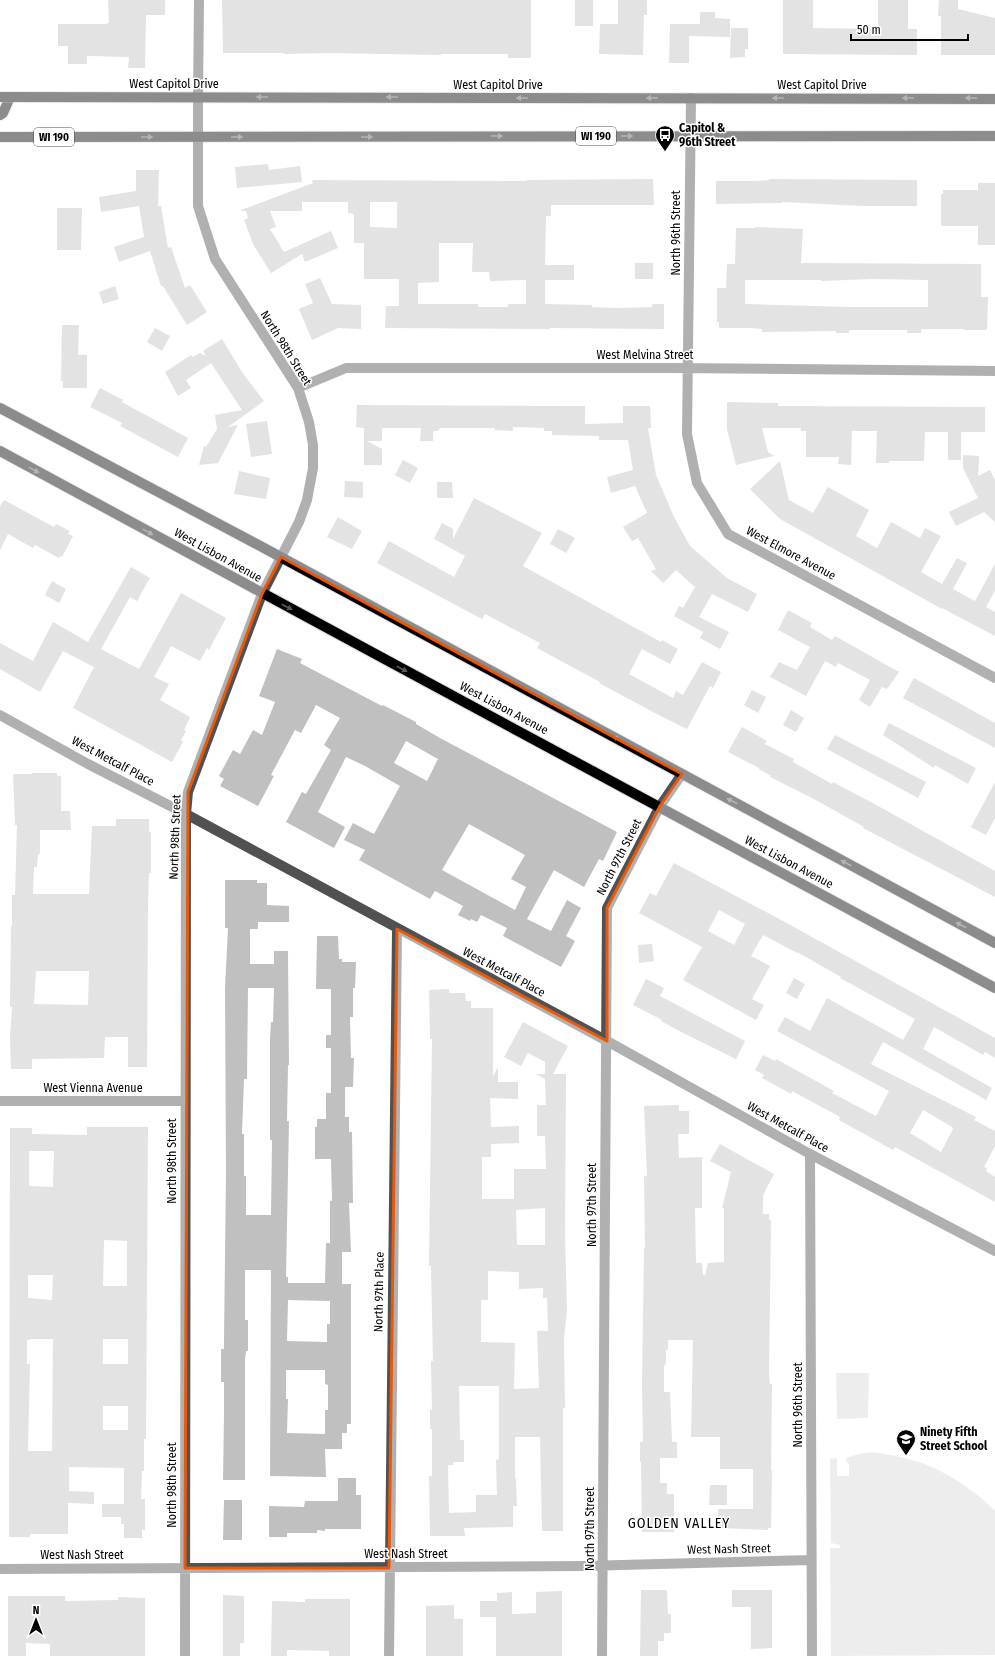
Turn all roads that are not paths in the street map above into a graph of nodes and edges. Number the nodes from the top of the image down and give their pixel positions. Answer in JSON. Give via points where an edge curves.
{"nodes":[{"id":1,"x":199,"y":0,"type":"edge"},
{"id":2,"x":5,"y":97,"type":"edge"},
{"id":3,"x":198,"y":97,"type":"junction"},
{"id":4,"x":691,"y":98,"type":"junction"},
{"id":5,"x":995,"y":98,"type":"edge"},
{"id":6,"x":0,"y":115,"type":"edge"},
{"id":7,"x":690,"y":136,"type":"junction"},
{"id":8,"x":995,"y":136,"type":"edge"},
{"id":9,"x":0,"y":137,"type":"edge"},
{"id":10,"x":198,"y":137,"type":"junction"},
{"id":11,"x":689,"y":368,"type":"junction"},
{"id":12,"x":995,"y":371,"type":"edge"},
{"id":13,"x":298,"y":388,"type":"junction"},
{"id":14,"x":0,"y":408,"type":"edge"},
{"id":15,"x":0,"y":451,"type":"edge"},
{"id":16,"x":281,"y":558,"type":"junction"},
{"id":17,"x":262,"y":594,"type":"junction"},
{"id":18,"x":995,"y":678,"type":"edge"},
{"id":19,"x":0,"y":715,"type":"edge"},
{"id":20,"x":682,"y":774,"type":"junction"},
{"id":21,"x":660,"y":806,"type":"junction"},
{"id":22,"x":186,"y":814,"type":"junction"},
{"id":23,"x":397,"y":929,"type":"junction"},
{"id":24,"x":995,"y":943,"type":"edge"},
{"id":25,"x":995,"y":988,"type":"edge"},
{"id":26,"x":607,"y":1041,"type":"junction"},
{"id":27,"x":0,"y":1102,"type":"edge"},
{"id":28,"x":185,"y":1102,"type":"junction"},
{"id":29,"x":810,"y":1154,"type":"junction"},
{"id":30,"x":995,"y":1252,"type":"edge"},
{"id":31,"x":811,"y":1560,"type":"junction"},
{"id":32,"x":603,"y":1565,"type":"junction"},
{"id":33,"x":185,"y":1568,"type":"junction"},
{"id":34,"x":389,"y":1568,"type":"junction"},
{"id":35,"x":0,"y":1569,"type":"edge"},
{"id":36,"x":185,"y":1656,"type":"edge"},
{"id":37,"x":389,"y":1656,"type":"edge"},
{"id":38,"x":602,"y":1656,"type":"edge"},
{"id":39,"x":812,"y":1656,"type":"edge"}],
"edges":[{"from":1,"to":3,"type":"street","name":"North 98th Street"},
{"from":2,"to":3,"type":"main road","name":"West Capitol Drive"},
{"from":2,"to":6,"type":"main road","via":[[3,113]]},
{"from":4,"to":3,"type":"main road","name":"West Capitol Drive","one_way":true},
{"from":3,"to":10,"type":"street","name":"North 98th Street"},
{"from":5,"to":4,"type":"main road","name":"West Capitol Drive","one_way":true},
{"from":4,"to":7,"type":"street","name":"North 96th Street"},
{"from":7,"to":8,"type":"main road","number":"WI 190"},
{"from":10,"to":7,"type":"main road","number":"WI 190","one_way":true},
{"from":7,"to":11,"type":"street","name":"North 96th Street"},
{"from":9,"to":10,"type":"main road","number":"WI 190","one_way":true},
{"from":10,"to":13,"type":"street","name":"North 98th Street","via":[[198,206],[215,259]]},
{"from":11,"to":12,"type":"street","name":"West Melvina Street"},
{"from":11,"to":13,"type":"street","name":"West Melvina Street","via":[[346,368]]},
{"from":11,"to":18,"type":"street","name":"West Elmore Avenue","via":[[687,434],[696,483],[728,534]]},
{"from":13,"to":16,"type":"street","name":"North 98th Street","via":[[309,422],[313,468],[302,515]]},
{"from":14,"to":16,"type":"main road"},
{"from":15,"to":17,"type":"main road","name":"West Lisbon Avenue","one_way":true},
{"from":16,"to":17,"type":"street","name":"North 98th Street"},
{"from":20,"to":16,"type":"main road","one_way":true},
{"from":17,"to":21,"type":"main road","name":"West Lisbon Avenue","one_way":true},
{"from":17,"to":22,"type":"street","name":"North 98th Street","via":[[188,792]]},
{"from":19,"to":22,"type":"street","name":"West Metcalf Place"},
{"from":20,"to":21,"type":"street","name":"North 97th Street"},
{"from":24,"to":20,"type":"main road","one_way":true},
{"from":21,"to":25,"type":"main road","name":"West Lisbon Avenue"},
{"from":21,"to":26,"type":"street","name":"North 97th Street","via":[[607,908]]},
{"from":22,"to":23,"type":"street","name":"West Metcalf Place"},
{"from":22,"to":28,"type":"street","name":"North 98th Street"},
{"from":23,"to":26,"type":"street","name":"West Metcalf Place"},
{"from":23,"to":34,"type":"street","name":"North 97th Place"},
{"from":26,"to":29,"type":"street","name":"West Metcalf Place"},
{"from":26,"to":32,"type":"street","name":"North 97th Street"},
{"from":27,"to":28,"type":"street","name":"West Vienna Avenue"},
{"from":28,"to":33,"type":"street","name":"North 98th Street"},
{"from":29,"to":30,"type":"street","name":"West Metcalf Place"},
{"from":29,"to":31,"type":"street","name":"North 96th Street"},
{"from":31,"to":32,"type":"street","name":"West Nash Street"},
{"from":31,"to":39,"type":"street","name":"North 96th Street"},
{"from":32,"to":34,"type":"street","name":"West Nash Street"},
{"from":32,"to":38,"type":"street","name":"North 97th Street"},
{"from":33,"to":34,"type":"street","name":"West Nash Street"},
{"from":33,"to":35,"type":"street","name":"West Nash Street"},
{"from":33,"to":36,"type":"street","name":"North 98th Street"},
{"from":34,"to":37,"type":"street","name":"North 97th Place"}]}
